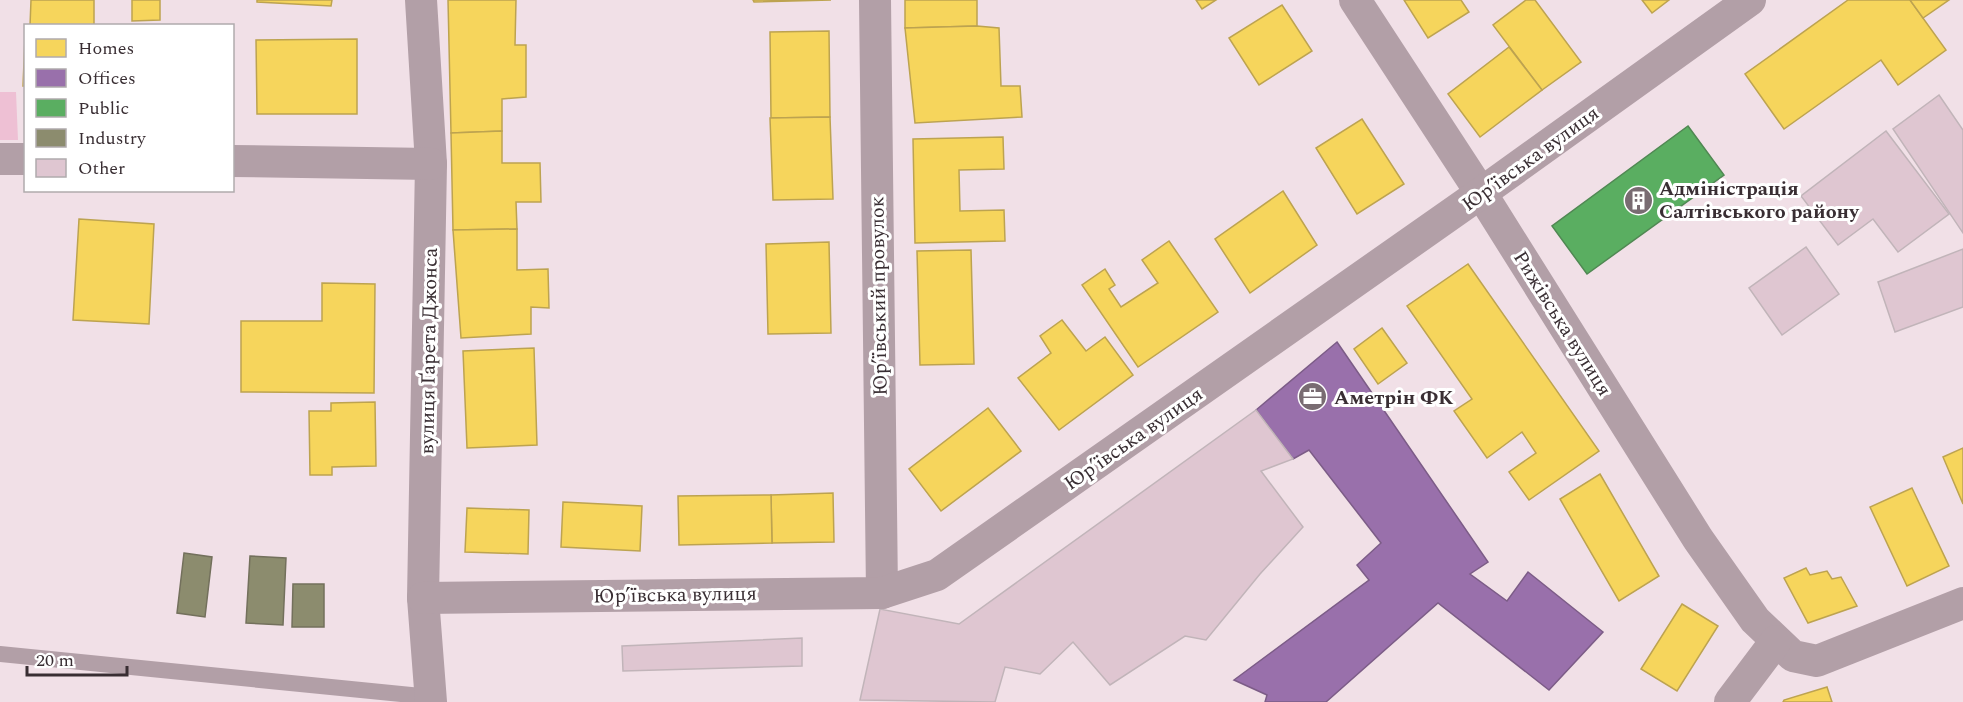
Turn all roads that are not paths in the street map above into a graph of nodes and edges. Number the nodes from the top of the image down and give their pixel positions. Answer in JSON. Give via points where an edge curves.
{"nodes":[{"id":1,"x":421,"y":0,"type":"edge"},
{"id":2,"x":875,"y":0,"type":"edge"},
{"id":3,"x":1355,"y":0,"type":"edge"},
{"id":4,"x":1750,"y":0,"type":"edge"},
{"id":5,"x":0,"y":159,"type":"edge"},
{"id":6,"x":24,"y":159,"type":"edge"},
{"id":7,"x":234,"y":161,"type":"edge"},
{"id":8,"x":431,"y":164,"type":"junction"},
{"id":9,"x":1481,"y":193,"type":"junction"},
{"id":10,"x":882,"y":593,"type":"junction"},
{"id":11,"x":423,"y":598,"type":"junction"},
{"id":12,"x":1963,"y":603,"type":"edge"},
{"id":13,"x":1776,"y":641,"type":"junction"},
{"id":14,"x":0,"y":654,"type":"edge"},
{"id":15,"x":431,"y":700,"type":"edge"},
{"id":16,"x":1730,"y":702,"type":"edge"}],
"edges":[{"from":1,"to":8,"type":"street","name":"вулиця Ґарета Джонса"},
{"from":2,"to":10,"type":"street","name":"Юр’ївський провулок"},
{"from":3,"to":9,"type":"street","name":"Рижівська вулиця"},
{"from":4,"to":9,"type":"street","name":"Юр’ївська вулиця"},
{"from":5,"to":6,"type":"street"},
{"from":7,"to":8,"type":"street"},
{"from":8,"to":11,"type":"street","name":"вулиця Ґарета Джонса"},
{"from":9,"to":10,"type":"street","name":"Юр’ївська вулиця","via":[[937,575]]},
{"from":9,"to":13,"type":"street","name":"Рижівська вулиця","via":[[1698,539],[1755,620]]},
{"from":10,"to":11,"type":"street","name":"Юр’ївська вулиця"},
{"from":11,"to":15,"type":"street","name":"вулиця Ґарета Джонса"},
{"from":12,"to":13,"type":"street","name":"Рижівська вулиця","via":[[1818,661],[1793,656]]},
{"from":13,"to":16,"type":"street"},
{"from":14,"to":15,"type":"lane"}]}
